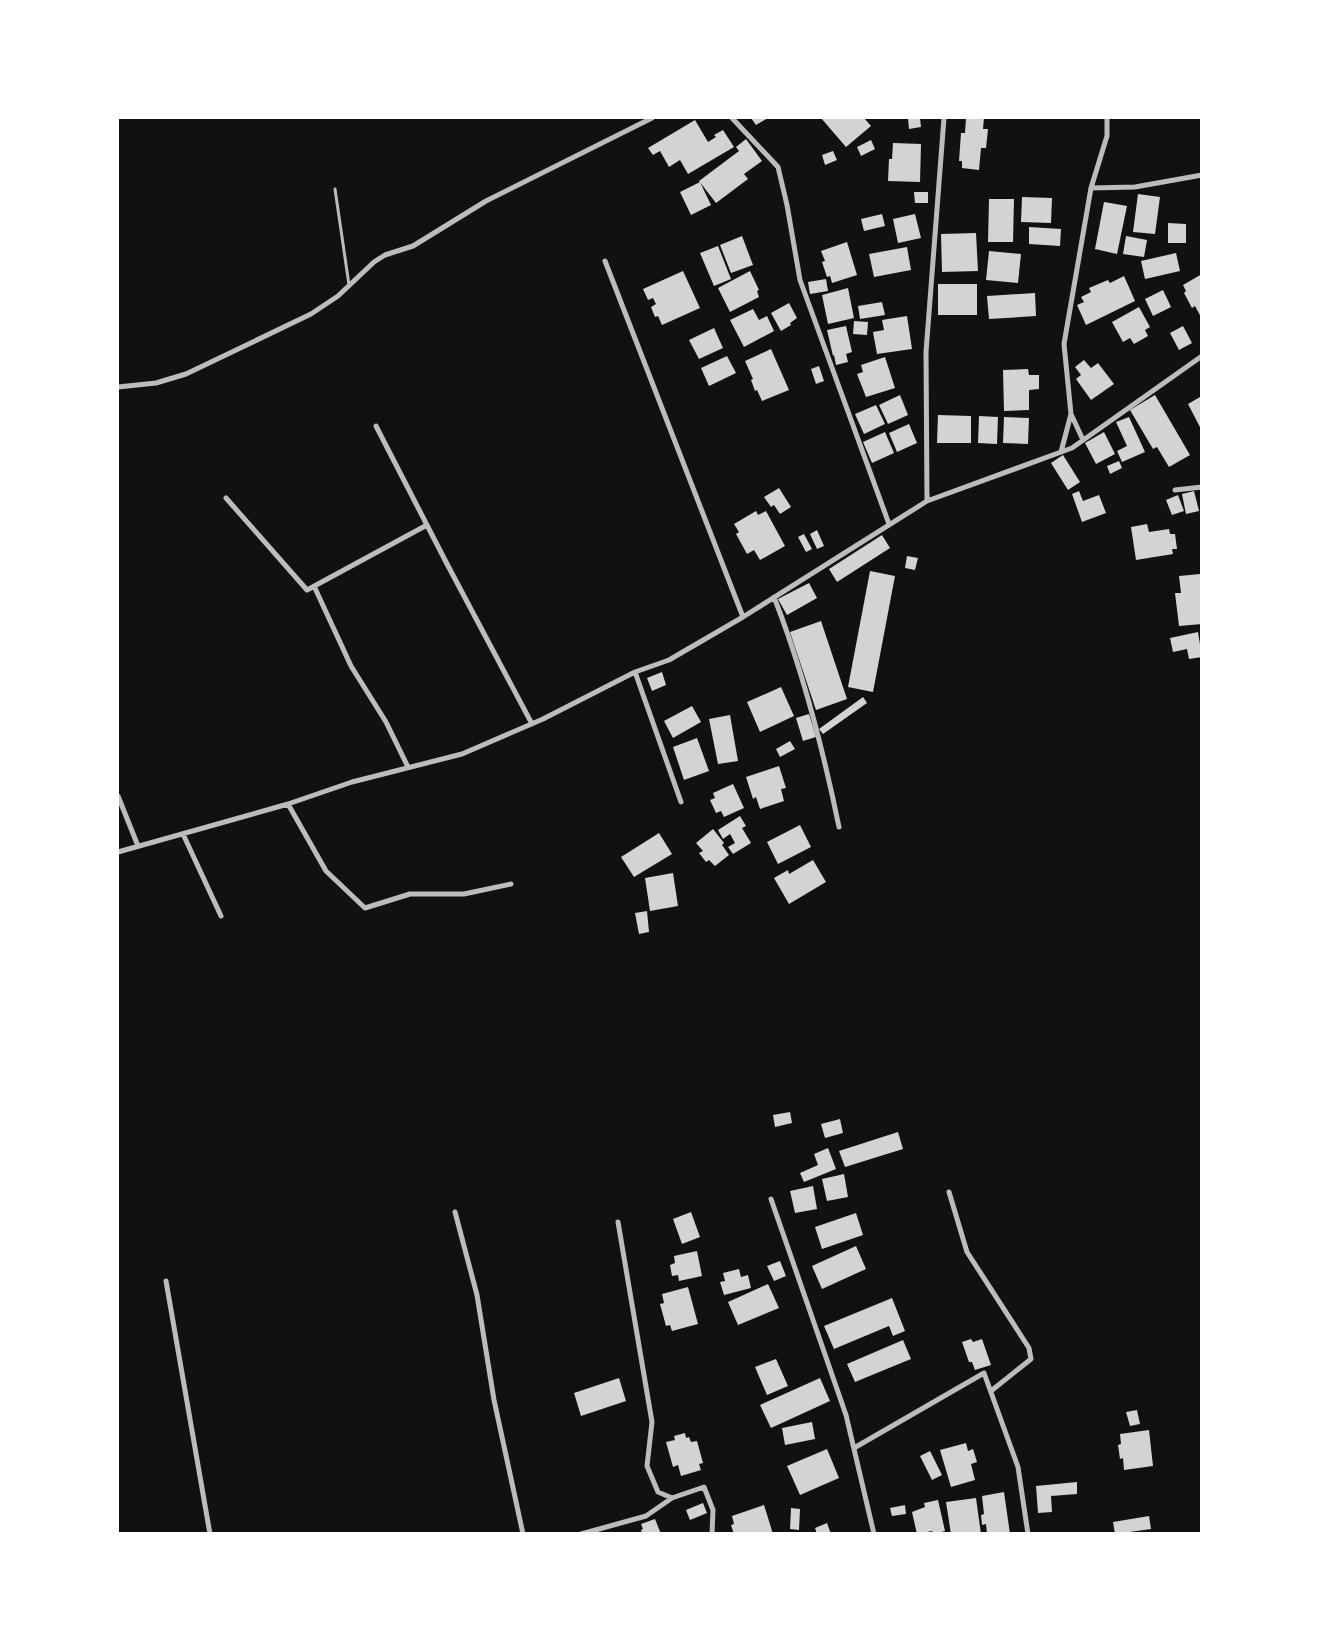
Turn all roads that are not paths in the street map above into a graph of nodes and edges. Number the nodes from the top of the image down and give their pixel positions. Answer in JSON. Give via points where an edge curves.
{"nodes":[{"id":1,"x":652,"y":118,"type":"edge"},
{"id":2,"x":732,"y":118,"type":"edge"},
{"id":3,"x":944,"y":118,"type":"edge"},
{"id":4,"x":1107,"y":118,"type":"edge"},
{"id":5,"x":1202,"y":175,"type":"edge"},
{"id":6,"x":1091,"y":188,"type":"junction"},
{"id":7,"x":335,"y":189,"type":"dead end"},
{"id":8,"x":605,"y":261,"type":"dead end"},
{"id":9,"x":349,"y":285,"type":"junction"},
{"id":10,"x":1202,"y":356,"type":"edge"},
{"id":11,"x":118,"y":387,"type":"edge"},
{"id":12,"x":1071,"y":414,"type":"junction"},
{"id":13,"x":376,"y":426,"type":"dead end"},
{"id":14,"x":1083,"y":440,"type":"junction"},
{"id":15,"x":1061,"y":452,"type":"junction"},
{"id":16,"x":1202,"y":487,"type":"edge"},
{"id":17,"x":1175,"y":490,"type":"dead end"},
{"id":18,"x":226,"y":498,"type":"dead end"},
{"id":19,"x":927,"y":501,"type":"junction"},
{"id":20,"x":889,"y":524,"type":"junction"},
{"id":21,"x":427,"y":525,"type":"junction"},
{"id":22,"x":314,"y":586,"type":"junction"},
{"id":23,"x":774,"y":597,"type":"junction"},
{"id":24,"x":743,"y":617,"type":"junction"},
{"id":25,"x":635,"y":672,"type":"junction"},
{"id":26,"x":532,"y":724,"type":"junction"},
{"id":27,"x":408,"y":767,"type":"junction"},
{"id":28,"x":118,"y":796,"type":"edge"},
{"id":29,"x":681,"y":802,"type":"dead end"},
{"id":30,"x":288,"y":804,"type":"junction"},
{"id":31,"x":839,"y":827,"type":"dead end"},
{"id":32,"x":183,"y":834,"type":"junction"},
{"id":33,"x":138,"y":846,"type":"junction"},
{"id":34,"x":118,"y":852,"type":"edge"},
{"id":35,"x":511,"y":884,"type":"dead end"},
{"id":36,"x":221,"y":916,"type":"dead end"},
{"id":37,"x":949,"y":1192,"type":"dead end"},
{"id":38,"x":771,"y":1199,"type":"dead end"},
{"id":39,"x":455,"y":1212,"type":"dead end"},
{"id":40,"x":618,"y":1222,"type":"dead end"},
{"id":41,"x":166,"y":1282,"type":"dead end"},
{"id":42,"x":991,"y":1391,"type":"junction"},
{"id":43,"x":854,"y":1448,"type":"junction"},
{"id":44,"x":672,"y":1498,"type":"junction"},
{"id":45,"x":210,"y":1534,"type":"edge"},
{"id":46,"x":523,"y":1534,"type":"edge"},
{"id":47,"x":581,"y":1534,"type":"edge"},
{"id":48,"x":712,"y":1534,"type":"edge"},
{"id":49,"x":874,"y":1534,"type":"edge"},
{"id":50,"x":1028,"y":1534,"type":"edge"}],
"edges":[{"from":1,"to":9,"type":"street","via":[[486,201],[413,246],[385,255]]},
{"from":2,"to":20,"type":"street","via":[[778,167],[800,280]]},
{"from":3,"to":19,"type":"street","via":[[926,352]]},
{"from":4,"to":6,"type":"street","via":[[1107,136]]},
{"from":5,"to":6,"type":"street","via":[[1135,187]]},
{"from":6,"to":12,"type":"street","via":[[1064,344]]},
{"from":7,"to":9,"type":"lane"},
{"from":8,"to":24,"type":"street"},
{"from":9,"to":11,"type":"street","via":[[311,314],[186,374],[156,384]]},
{"from":10,"to":14,"type":"street"},
{"from":12,"to":14,"type":"street"},
{"from":12,"to":15,"type":"street"},
{"from":13,"to":21,"type":"street"},
{"from":14,"to":15,"type":"street"},
{"from":15,"to":19,"type":"street"},
{"from":16,"to":17,"type":"street"},
{"from":18,"to":22,"type":"street","via":[[307,590]]},
{"from":19,"to":20,"type":"street"},
{"from":20,"to":23,"type":"street"},
{"from":21,"to":22,"type":"street"},
{"from":21,"to":26,"type":"street"},
{"from":22,"to":27,"type":"street","via":[[350,666],[386,722]]},
{"from":23,"to":24,"type":"street"},
{"from":23,"to":31,"type":"street","via":[[806,691]]},
{"from":24,"to":25,"type":"street","via":[[669,660]]},
{"from":25,"to":26,"type":"street"},
{"from":25,"to":29,"type":"street"},
{"from":26,"to":27,"type":"street","via":[[462,754]]},
{"from":27,"to":30,"type":"street"},
{"from":28,"to":33,"type":"street"},
{"from":30,"to":32,"type":"street"},
{"from":30,"to":35,"type":"street","via":[[326,871],[365,908],[410,894],[464,894]]},
{"from":32,"to":33,"type":"street"},
{"from":32,"to":36,"type":"street"},
{"from":33,"to":34,"type":"street"},
{"from":37,"to":42,"type":"street","via":[[967,1252],[1029,1348],[1031,1359]]},
{"from":38,"to":43,"type":"street","via":[[846,1414]]},
{"from":39,"to":46,"type":"street","via":[[477,1294],[494,1400]]},
{"from":40,"to":44,"type":"street","via":[[652,1422],[646,1466],[658,1492]]},
{"from":41,"to":45,"type":"street"},
{"from":42,"to":43,"type":"street","via":[[984,1373]]},
{"from":42,"to":50,"type":"street","via":[[1018,1467]]},
{"from":43,"to":49,"type":"street"},
{"from":44,"to":47,"type":"street","via":[[646,1516]]},
{"from":44,"to":48,"type":"street","via":[[704,1487],[713,1510]]}]}
